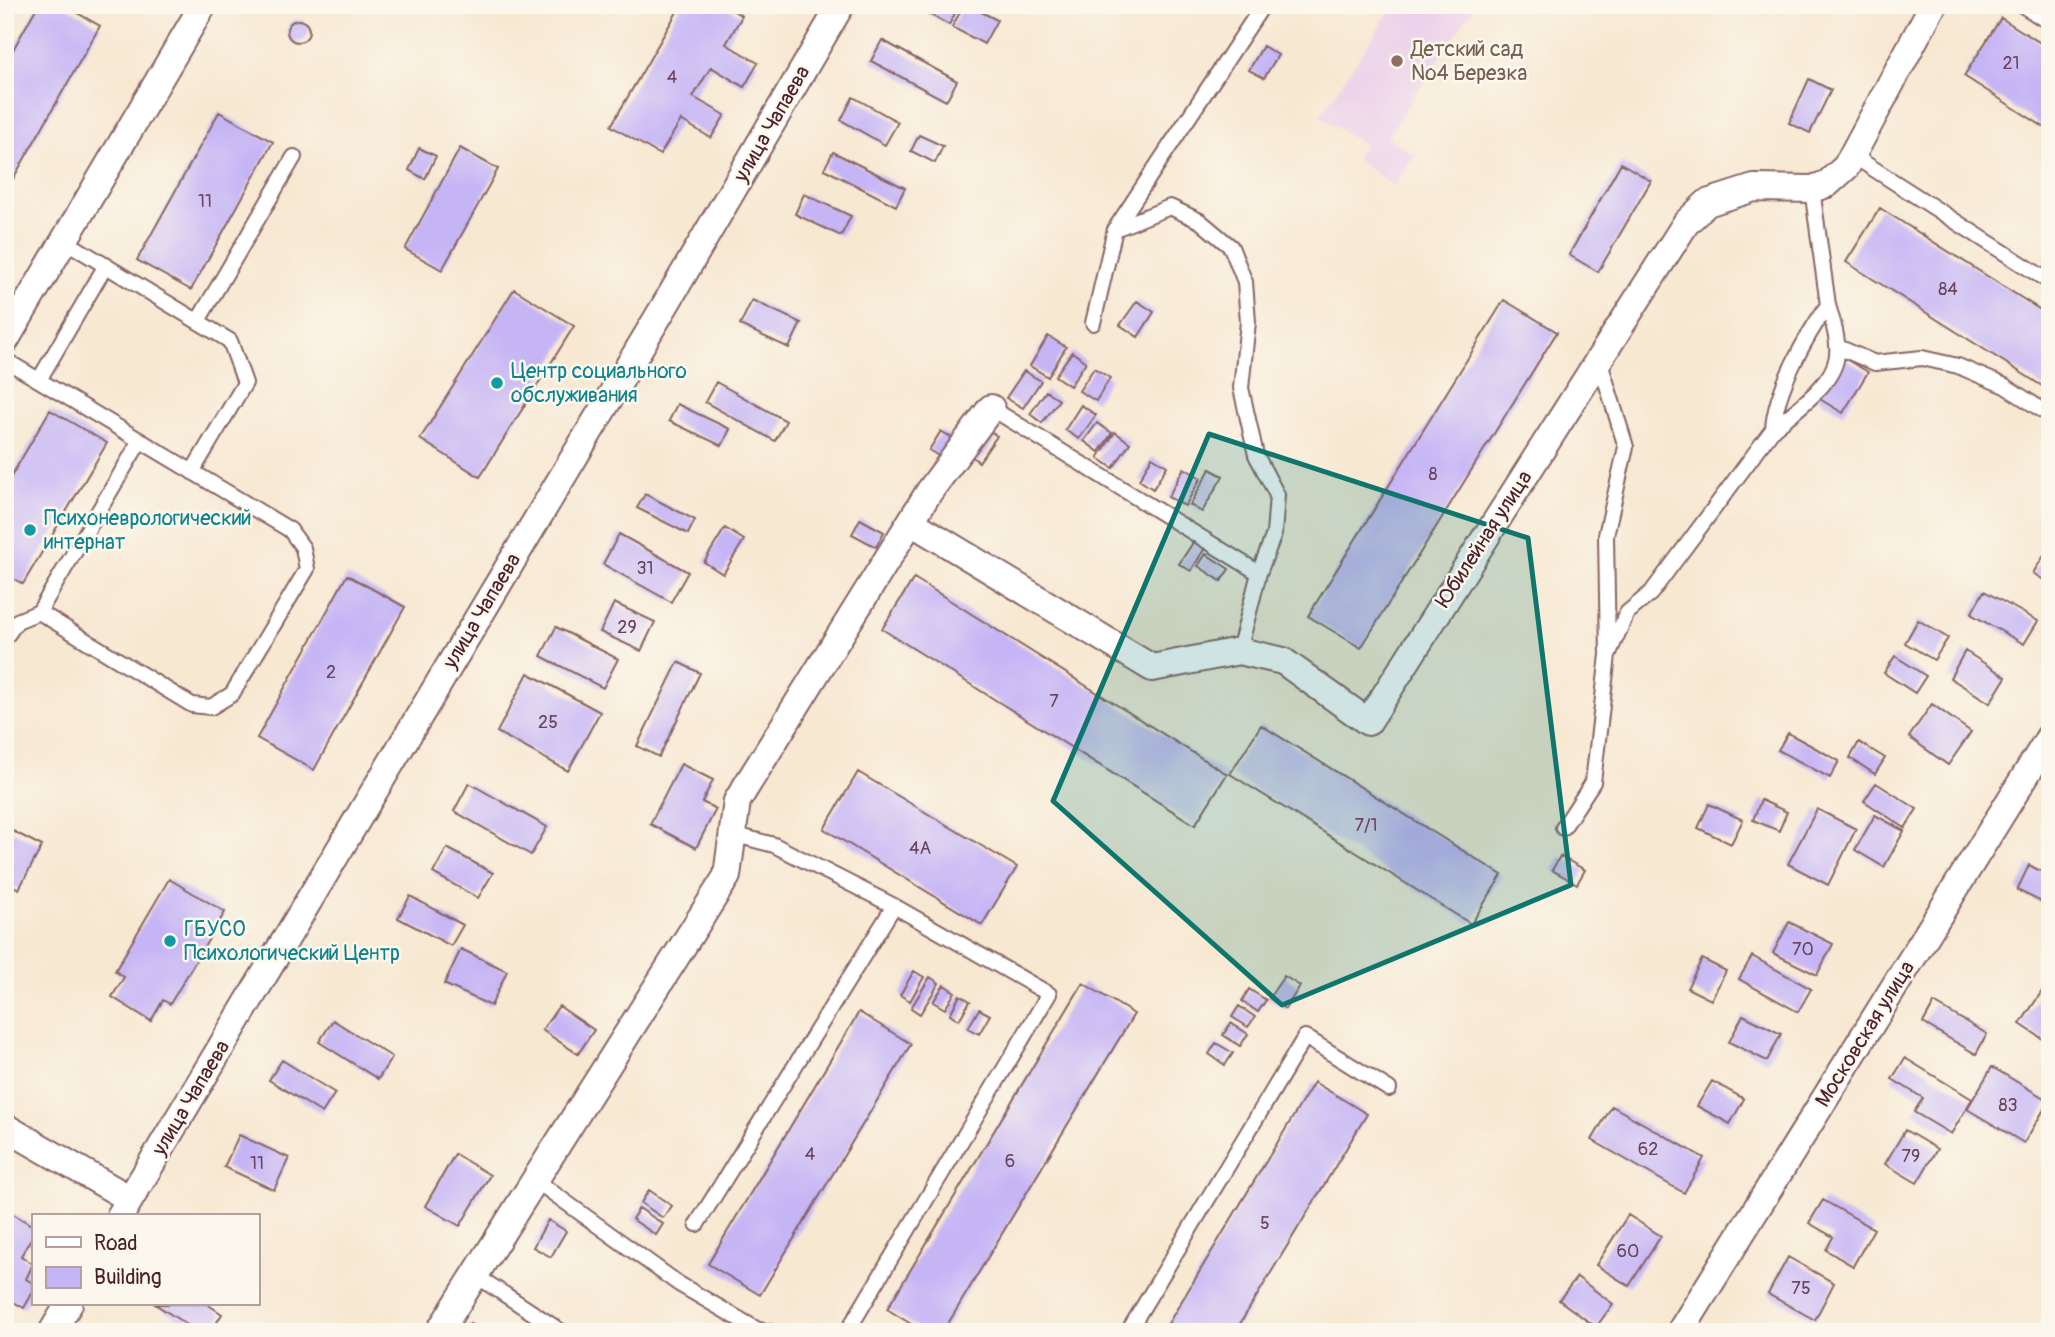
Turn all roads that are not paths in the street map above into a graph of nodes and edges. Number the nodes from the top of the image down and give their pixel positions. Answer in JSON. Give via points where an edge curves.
{"nodes":[{"id":1,"x":203,"y":5,"type":"edge"},
{"id":2,"x":841,"y":5,"type":"edge"},
{"id":3,"x":1263,"y":5,"type":"edge"},
{"id":4,"x":1933,"y":5,"type":"edge"},
{"id":5,"x":2022,"y":5,"type":"edge"},
{"id":6,"x":2050,"y":23,"type":"edge"},
{"id":7,"x":1852,"y":155,"type":"junction"},
{"id":8,"x":294,"y":157,"type":"dead end"},
{"id":9,"x":1812,"y":189,"type":"junction"},
{"id":10,"x":1115,"y":229,"type":"junction"},
{"id":11,"x":65,"y":241,"type":"junction"},
{"id":12,"x":106,"y":265,"type":"junction"},
{"id":13,"x":2050,"y":282,"type":"edge"},
{"id":14,"x":1828,"y":305,"type":"junction"},
{"id":15,"x":198,"y":321,"type":"junction"},
{"id":16,"x":1093,"y":323,"type":"dead end"},
{"id":17,"x":5,"y":341,"type":"edge"},
{"id":18,"x":1838,"y":347,"type":"junction"},
{"id":19,"x":1599,"y":359,"type":"junction"},
{"id":20,"x":5,"y":360,"type":"edge"},
{"id":21,"x":38,"y":380,"type":"junction"},
{"id":22,"x":991,"y":408,"type":"joint"},
{"id":23,"x":2050,"y":415,"type":"edge"},
{"id":24,"x":1773,"y":429,"type":"junction"},
{"id":25,"x":140,"y":441,"type":"junction"},
{"id":26,"x":192,"y":472,"type":"junction"},
{"id":27,"x":911,"y":522,"type":"junction"},
{"id":28,"x":1259,"y":573,"type":"junction"},
{"id":29,"x":39,"y":612,"type":"junction"},
{"id":30,"x":5,"y":638,"type":"edge"},
{"id":31,"x":1239,"y":651,"type":"junction"},
{"id":32,"x":1608,"y":655,"type":"junction"},
{"id":33,"x":2050,"y":736,"type":"edge"},
{"id":34,"x":1563,"y":828,"type":"dead end"},
{"id":35,"x":732,"y":834,"type":"junction"},
{"id":36,"x":894,"y":906,"type":"junction"},
{"id":37,"x":1389,"y":1089,"type":"dead end"},
{"id":38,"x":5,"y":1127,"type":"edge"},
{"id":39,"x":535,"y":1180,"type":"junction"},
{"id":40,"x":125,"y":1208,"type":"edge"},
{"id":41,"x":696,"y":1224,"type":"dead end"},
{"id":42,"x":475,"y":1275,"type":"junction"},
{"id":43,"x":68,"y":1306,"type":"edge"},
{"id":44,"x":52,"y":1332,"type":"edge"},
{"id":45,"x":439,"y":1332,"type":"edge"},
{"id":46,"x":562,"y":1332,"type":"edge"},
{"id":47,"x":771,"y":1332,"type":"edge"},
{"id":48,"x":847,"y":1332,"type":"edge"},
{"id":49,"x":1128,"y":1332,"type":"edge"},
{"id":50,"x":1680,"y":1332,"type":"edge"}],
"edges":[{"from":1,"to":11,"type":"street"},
{"from":2,"to":40,"type":"street","name":"улица Чапаева"},
{"from":3,"to":10,"type":"lane"},
{"from":4,"to":7,"type":"street"},
{"from":5,"to":6,"type":"lane"},
{"from":7,"to":9,"type":"street","via":[[1827,184]]},
{"from":7,"to":13,"type":"lane"},
{"from":8,"to":15,"type":"lane"},
{"from":9,"to":14,"type":"lane"},
{"from":9,"to":19,"type":"street","name":"Юбилейная улица","via":[[1754,188],[1707,203],[1686,223]]},
{"from":10,"to":16,"type":"lane"},
{"from":10,"to":28,"type":"lane","via":[[1170,207],[1200,220],[1231,247],[1245,282],[1248,321],[1241,388],[1256,454],[1277,495],[1274,534]]},
{"from":11,"to":12,"type":"lane"},
{"from":11,"to":17,"type":"street"},
{"from":12,"to":15,"type":"lane"},
{"from":12,"to":21,"type":"lane"},
{"from":14,"to":18,"type":"lane"},
{"from":14,"to":24,"type":"lane","via":[[1794,365]]},
{"from":15,"to":26,"type":"lane","via":[[230,341],[245,383]]},
{"from":18,"to":23,"type":"lane","via":[[1875,363],[1922,358],[1958,366],[2005,386]]},
{"from":18,"to":24,"type":"lane","via":[[1837,358],[1818,391]]},
{"from":19,"to":31,"type":"street","name":"Юбилейная улица","via":[[1368,722],[1283,661]]},
{"from":19,"to":32,"type":"lane","via":[[1626,447],[1606,535]]},
{"from":20,"to":21,"type":"lane"},
{"from":21,"to":25,"type":"lane"},
{"from":22,"to":27,"type":"street"},
{"from":22,"to":28,"type":"lane"},
{"from":24,"to":32,"type":"lane","via":[[1651,593],[1627,613]]},
{"from":25,"to":26,"type":"lane"},
{"from":25,"to":29,"type":"lane"},
{"from":26,"to":29,"type":"lane","via":[[289,530],[303,548],[306,569],[232,694],[211,707],[192,705]]},
{"from":27,"to":31,"type":"street","name":"Юбилейная улица","via":[[1152,668]]},
{"from":27,"to":35,"type":"street","via":[[737,801]]},
{"from":28,"to":31,"type":"lane"},
{"from":29,"to":30,"type":"lane","via":[[17,621]]},
{"from":32,"to":34,"type":"lane","via":[[1593,782]]},
{"from":33,"to":50,"type":"street","name":"Московская улица"},
{"from":35,"to":36,"type":"lane","via":[[774,845]]},
{"from":35,"to":39,"type":"street","via":[[727,876]]},
{"from":36,"to":41,"type":"lane"},
{"from":36,"to":48,"type":"lane","via":[[1049,994]]},
{"from":37,"to":49,"type":"lane","via":[[1305,1037]]},
{"from":38,"to":40,"type":"street"},
{"from":39,"to":42,"type":"street"},
{"from":39,"to":47,"type":"lane","via":[[679,1284],[758,1330]]},
{"from":42,"to":45,"type":"street"},
{"from":42,"to":46,"type":"lane"},
{"from":43,"to":44,"type":"street"}]}
